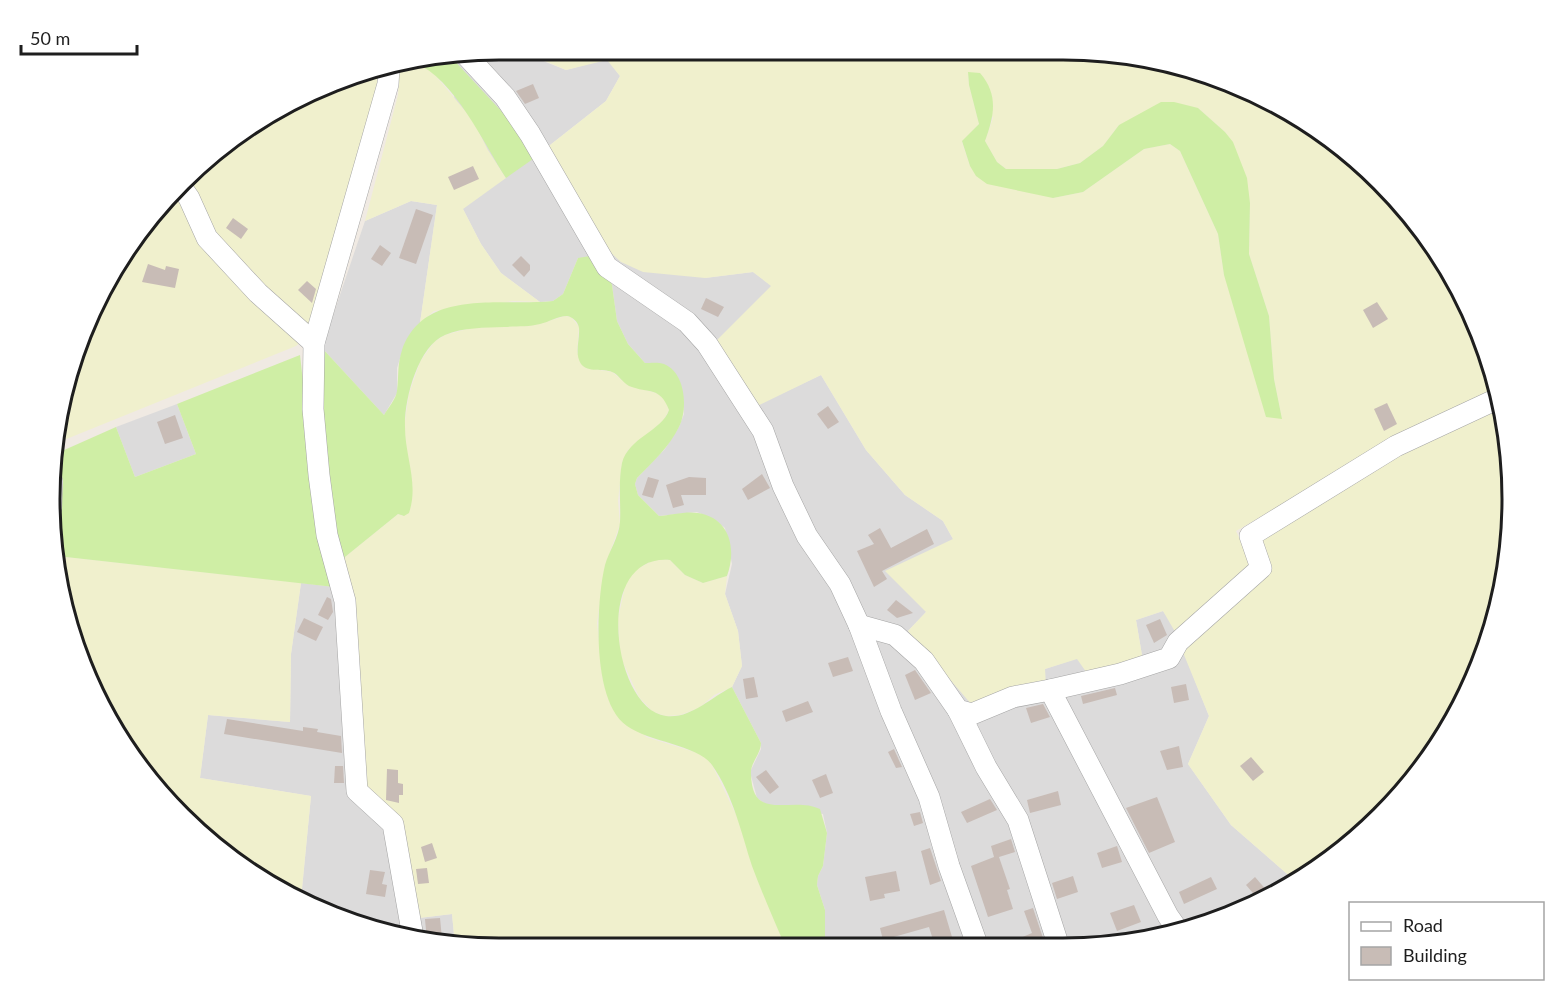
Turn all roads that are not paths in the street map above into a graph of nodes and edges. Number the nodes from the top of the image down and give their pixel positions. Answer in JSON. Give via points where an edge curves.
{"nodes":[{"id":1,"x":472,"y":61,"type":"edge"},
{"id":2,"x":389,"y":74,"type":"edge"},
{"id":3,"x":185,"y":193,"type":"edge"},
{"id":4,"x":314,"y":342,"type":"junction"},
{"id":5,"x":1491,"y":402,"type":"edge"},
{"id":6,"x":859,"y":625,"type":"junction"},
{"id":7,"x":1050,"y":690,"type":"junction"},
{"id":8,"x":958,"y":710,"type":"junction"},
{"id":9,"x":1174,"y":924,"type":"edge"},
{"id":10,"x":412,"y":930,"type":"edge"},
{"id":11,"x":975,"y":938,"type":"edge"},
{"id":12,"x":1056,"y":938,"type":"edge"}],
"edges":[{"from":1,"to":6,"type":"street","via":[[505,97],[530,134],[607,267],[687,322],[707,344],[763,431],[807,536],[840,584]]},
{"from":2,"to":4,"type":"street"},
{"from":3,"to":4,"type":"street","via":[[207,238],[258,293]]},
{"from":4,"to":10,"type":"street","via":[[313,409],[319,475],[327,535],[345,601],[357,791],[393,824]]},
{"from":5,"to":7,"type":"street","via":[[1396,446],[1250,536],[1262,568],[1179,642],[1169,658]]},
{"from":6,"to":8,"type":"street","via":[[895,635],[924,661]]},
{"from":6,"to":11,"type":"street","via":[[929,797]]},
{"from":7,"to":8,"type":"street","via":[[1013,697],[972,714]]},
{"from":7,"to":9,"type":"street"},
{"from":8,"to":12,"type":"street","via":[[1018,820]]}]}
